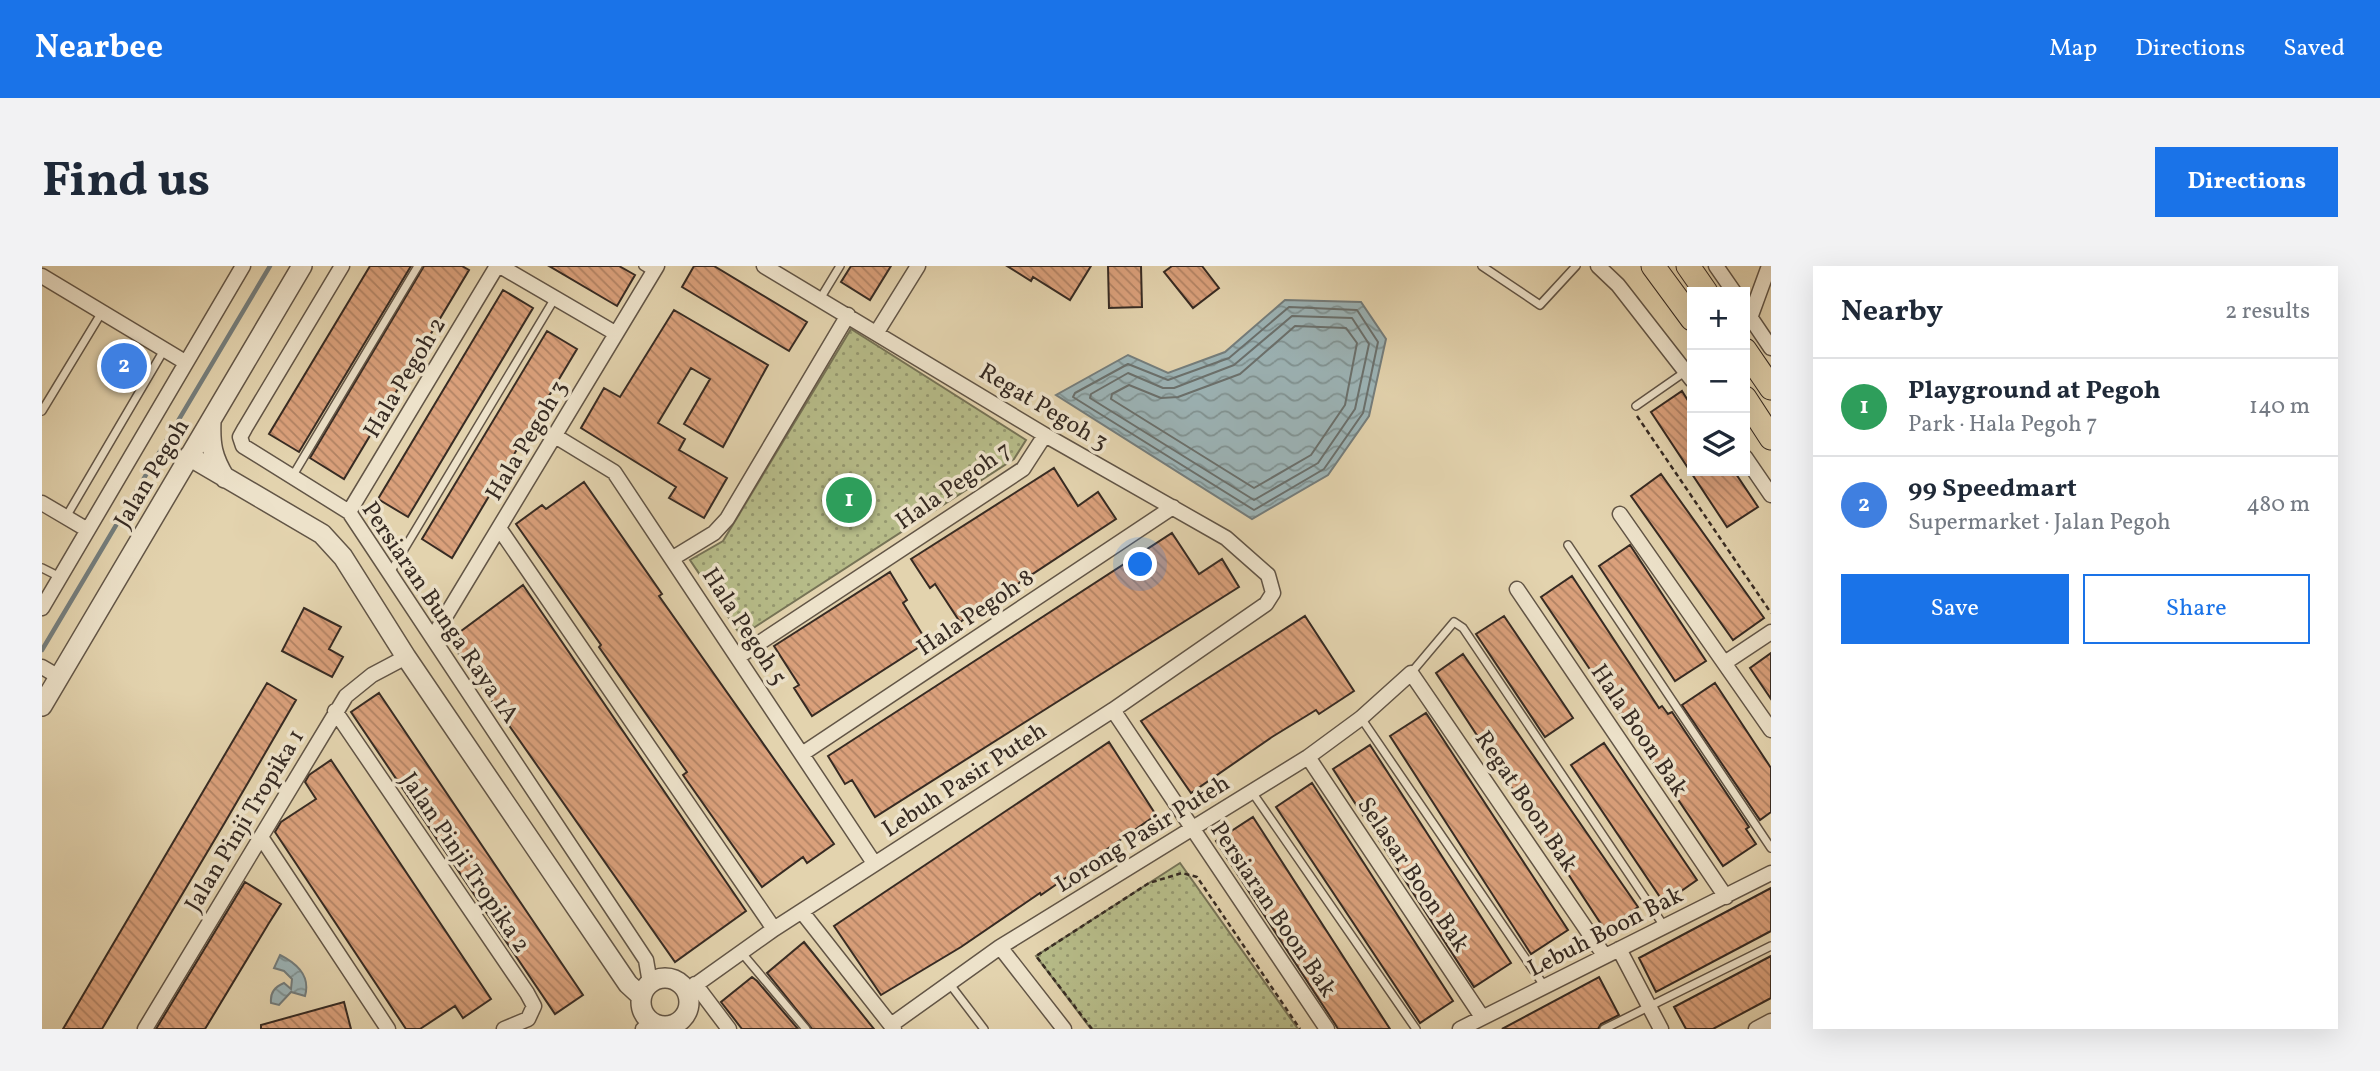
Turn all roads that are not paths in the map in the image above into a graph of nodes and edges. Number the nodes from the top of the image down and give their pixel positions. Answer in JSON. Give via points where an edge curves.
{"nodes":[{"id":1,"x":243,"y":266,"type":"edge"},
{"id":2,"x":302,"y":266,"type":"edge"},
{"id":3,"x":342,"y":266,"type":"edge"},
{"id":4,"x":418,"y":266,"type":"edge"},
{"id":5,"x":499,"y":266,"type":"edge"},
{"id":6,"x":764,"y":266,"type":"edge"},
{"id":7,"x":841,"y":266,"type":"edge"},
{"id":8,"x":918,"y":266,"type":"edge"},
{"id":9,"x":1482,"y":266,"type":"edge"},
{"id":10,"x":1576,"y":266,"type":"edge"},
{"id":11,"x":1598,"y":266,"type":"edge"},
{"id":12,"x":1653,"y":266,"type":"edge"},
{"id":13,"x":1674,"y":266,"type":"edge"},
{"id":14,"x":1688,"y":266,"type":"edge"},
{"id":15,"x":1716,"y":266,"type":"edge"},
{"id":16,"x":1769,"y":266,"type":"edge"},
{"id":17,"x":651,"y":268,"type":"edge"},
{"id":18,"x":42,"y":276,"type":"edge"},
{"id":19,"x":1703,"y":287,"type":"edge"},
{"id":20,"x":1731,"y":287,"type":"edge"},
{"id":21,"x":1687,"y":296,"type":"edge"},
{"id":22,"x":556,"y":297,"type":"junction"},
{"id":23,"x":820,"y":299,"type":"junction"},
{"id":24,"x":1750,"y":309,"type":"edge"},
{"id":25,"x":102,"y":312,"type":"junction"},
{"id":26,"x":1687,"y":312,"type":"edge"},
{"id":27,"x":848,"y":315,"type":"junction"},
{"id":28,"x":1750,"y":317,"type":"edge"},
{"id":29,"x":877,"y":332,"type":"junction"},
{"id":30,"x":615,"y":333,"type":"junction"},
{"id":31,"x":1771,"y":348,"type":"edge"},
{"id":32,"x":164,"y":349,"type":"junction"},
{"id":33,"x":1750,"y":357,"type":"edge"},
{"id":34,"x":185,"y":362,"type":"junction"},
{"id":35,"x":1687,"y":369,"type":"edge"},
{"id":36,"x":1687,"y":375,"type":"edge"},
{"id":37,"x":1771,"y":388,"type":"edge"},
{"id":38,"x":1636,"y":406,"type":"road end"},
{"id":39,"x":1750,"y":406,"type":"edge"},
{"id":40,"x":42,"y":411,"type":"edge"},
{"id":41,"x":211,"y":419,"type":"junction"},
{"id":42,"x":1045,"y":435,"type":"junction"},
{"id":43,"x":555,"y":436,"type":"junction"},
{"id":44,"x":1771,"y":438,"type":"edge"},
{"id":45,"x":189,"y":456,"type":"junction"},
{"id":46,"x":1750,"y":464,"type":"edge"},
{"id":47,"x":222,"y":476,"type":"junction"},
{"id":48,"x":292,"y":478,"type":"junction"},
{"id":49,"x":173,"y":484,"type":"junction"},
{"id":50,"x":1771,"y":495,"type":"edge"},
{"id":51,"x":42,"y":503,"type":"edge"},
{"id":52,"x":1173,"y":507,"type":"junction"},
{"id":53,"x":349,"y":512,"type":"junction"},
{"id":54,"x":1620,"y":514,"type":"dead end"},
{"id":55,"x":66,"y":517,"type":"junction"},
{"id":56,"x":499,"y":528,"type":"junction"},
{"id":57,"x":86,"y":529,"type":"junction"},
{"id":58,"x":1568,"y":545,"type":"dead end"},
{"id":59,"x":673,"y":558,"type":"junction"},
{"id":60,"x":42,"y":568,"type":"edge"},
{"id":61,"x":391,"y":571,"type":"junction"},
{"id":62,"x":60,"y":577,"type":"junction"},
{"id":63,"x":1517,"y":589,"type":"dead end"},
{"id":64,"x":1266,"y":604,"type":"joint"},
{"id":65,"x":42,"y":608,"type":"edge"},
{"id":66,"x":1771,"y":632,"type":"edge"},
{"id":67,"x":433,"y":637,"type":"junction"},
{"id":68,"x":406,"y":657,"type":"junction"},
{"id":69,"x":738,"y":657,"type":"junction"},
{"id":70,"x":1726,"y":662,"type":"junction"},
{"id":71,"x":42,"y":667,"type":"edge"},
{"id":72,"x":1411,"y":673,"type":"junction"},
{"id":73,"x":59,"y":677,"type":"junction"},
{"id":74,"x":42,"y":706,"type":"edge"},
{"id":75,"x":1113,"y":710,"type":"junction"},
{"id":76,"x":335,"y":711,"type":"junction"},
{"id":77,"x":1361,"y":718,"type":"junction"},
{"id":78,"x":1771,"y":730,"type":"edge"},
{"id":79,"x":802,"y":754,"type":"junction"},
{"id":80,"x":1308,"y":757,"type":"junction"},
{"id":81,"x":1252,"y":791,"type":"junction"},
{"id":82,"x":1193,"y":830,"type":"junction"},
{"id":83,"x":261,"y":836,"type":"junction"},
{"id":84,"x":1771,"y":848,"type":"edge"},
{"id":85,"x":874,"y":863,"type":"junction"},
{"id":86,"x":1771,"y":873,"type":"edge"},
{"id":87,"x":1726,"y":897,"type":"junction"},
{"id":88,"x":802,"y":912,"type":"junction"},
{"id":89,"x":1664,"y":926,"type":"junction"},
{"id":90,"x":774,"y":929,"type":"junction"},
{"id":91,"x":1771,"y":946,"type":"edge"},
{"id":92,"x":1000,"y":947,"type":"junction"},
{"id":93,"x":1619,"y":949,"type":"junction"},
{"id":94,"x":741,"y":952,"type":"junction"},
{"id":95,"x":1604,"y":955,"type":"junction"},
{"id":96,"x":949,"y":983,"type":"junction"},
{"id":97,"x":1545,"y":987,"type":"junction"},
{"id":98,"x":691,"y":988,"type":"junction"},
{"id":99,"x":645,"y":990,"type":"junction"},
{"id":100,"x":1649,"y":1006,"type":"junction"},
{"id":101,"x":1482,"y":1017,"type":"junction"},
{"id":102,"x":1771,"y":1021,"type":"edge"},
{"id":103,"x":685,"y":1025,"type":"edge"},
{"id":104,"x":647,"y":1026,"type":"edge"},
{"id":105,"x":892,"y":1027,"type":"edge"},
{"id":106,"x":145,"y":1029,"type":"edge"},
{"id":107,"x":388,"y":1029,"type":"edge"},
{"id":108,"x":504,"y":1029,"type":"edge"},
{"id":109,"x":729,"y":1029,"type":"edge"},
{"id":110,"x":806,"y":1029,"type":"edge"},
{"id":111,"x":984,"y":1029,"type":"edge"},
{"id":112,"x":1063,"y":1029,"type":"edge"},
{"id":113,"x":1327,"y":1029,"type":"edge"},
{"id":114,"x":1416,"y":1029,"type":"edge"},
{"id":115,"x":1460,"y":1029,"type":"edge"},
{"id":116,"x":1604,"y":1029,"type":"edge"},
{"id":117,"x":1661,"y":1029,"type":"edge"},
{"id":118,"x":1756,"y":1029,"type":"edge"}],
"edges":[{"from":1,"to":34,"type":"street","name":"Jalan Pegoh"},
{"from":2,"to":41,"type":"street","name":"Jalan Pegoh"},
{"from":3,"to":48,"type":"street","name":"Persiaran Bunga Raya 1A","via":[[240,437],[243,446]]},
{"from":4,"to":48,"type":"lane"},
{"from":5,"to":22,"type":"street"},
{"from":5,"to":53,"type":"street","name":"Hala Pegoh 2"},
{"from":6,"to":23,"type":"street","name":"Regat Pegoh 3"},
{"from":7,"to":23,"type":"lane"},
{"from":8,"to":29,"type":"street"},
{"from":9,"to":10,"type":"lane","via":[[1540,305]]},
{"from":11,"to":35,"type":"street"},
{"from":12,"to":26,"type":"main road"},
{"from":13,"to":21,"type":"main road"},
{"from":14,"to":19,"type":"main road"},
{"from":15,"to":20,"type":"street"},
{"from":16,"to":24,"type":"street"},
{"from":17,"to":30,"type":"street","name":"Hala Pegoh 3"},
{"from":18,"to":25,"type":"street"},
{"from":22,"to":30,"type":"street"},
{"from":22,"to":61,"type":"lane"},
{"from":23,"to":27,"type":"street","name":"Regat Pegoh 3"},
{"from":25,"to":32,"type":"street"},
{"from":25,"to":40,"type":"lane"},
{"from":27,"to":29,"type":"street","name":"Regat Pegoh 3"},
{"from":27,"to":59,"type":"street","via":[[727,519],[714,533]]},
{"from":28,"to":31,"type":"street"},
{"from":29,"to":42,"type":"street","name":"Regat Pegoh 3"},
{"from":30,"to":43,"type":"street","name":"Hala Pegoh 3"},
{"from":32,"to":34,"type":"street"},
{"from":32,"to":55,"type":"lane"},
{"from":33,"to":37,"type":"main road"},
{"from":34,"to":57,"type":"street","name":"Jalan Pegoh"},
{"from":36,"to":38,"type":"lane"},
{"from":39,"to":44,"type":"main road"},
{"from":41,"to":45,"type":"street","name":"Jalan Pegoh"},
{"from":41,"to":47,"type":"street","via":[[210,446]]},
{"from":42,"to":52,"type":"street","name":"Regat Pegoh 3"},
{"from":42,"to":69,"type":"street","name":"Hala Pegoh 7","via":[[1023,469]]},
{"from":43,"to":56,"type":"street","name":"Hala Pegoh 3"},
{"from":43,"to":59,"type":"street","name":"Hala Pegoh 5","via":[[614,472]]},
{"from":45,"to":47,"type":"street"},
{"from":45,"to":49,"type":"street","name":"Jalan Pegoh"},
{"from":46,"to":50,"type":"street"},
{"from":47,"to":49,"type":"street","via":[[205,475]]},
{"from":47,"to":68,"type":"street","via":[[322,534],[342,557]]},
{"from":48,"to":53,"type":"street","name":"Persiaran Bunga Raya 1A"},
{"from":49,"to":73,"type":"street","name":"Jalan Pegoh"},
{"from":51,"to":55,"type":"street"},
{"from":52,"to":64,"type":"street","name":"Regat Pegoh 3","via":[[1226,538],[1263,568],[1273,587]]},
{"from":52,"to":79,"type":"street","name":"Hala Pegoh 8"},
{"from":53,"to":61,"type":"street","name":"Persiaran Bunga Raya 1A"},
{"from":54,"to":70,"type":"street"},
{"from":55,"to":57,"type":"street"},
{"from":56,"to":67,"type":"street","name":"Hala Pegoh 3"},
{"from":56,"to":90,"type":"street"},
{"from":57,"to":62,"type":"street","name":"Jalan Pegoh"},
{"from":58,"to":84,"type":"lane"},
{"from":59,"to":69,"type":"street","name":"Hala Pegoh 5"},
{"from":60,"to":62,"type":"lane"},
{"from":61,"to":67,"type":"street","name":"Persiaran Bunga Raya 1A"},
{"from":62,"to":65,"type":"street","name":"Jalan Pegoh"},
{"from":63,"to":87,"type":"street","name":"Hala Boon Bak"},
{"from":64,"to":75,"type":"street","name":"Lebuh Pasir Puteh"},
{"from":66,"to":70,"type":"street"},
{"from":67,"to":99,"type":"street","name":"Persiaran Bunga Raya 1A","via":[[646,960]]},
{"from":68,"to":76,"type":"street","name":"Jalan Pinji Tropika 1","via":[[372,675]]},
{"from":68,"to":99,"type":"street","via":[[628,984]]},
{"from":69,"to":79,"type":"street","name":"Hala Pegoh 5"},
{"from":70,"to":78,"type":"street"},
{"from":71,"to":73,"type":"street"},
{"from":72,"to":77,"type":"street","name":"Lorong Pasir Puteh"},
{"from":72,"to":89,"type":"lane","via":[[1454,622],[1463,628]]},
{"from":72,"to":95,"type":"street","name":"Regat Boon Bak"},
{"from":73,"to":74,"type":"street","name":"Jalan Pegoh"},
{"from":75,"to":82,"type":"street","name":"Persiaran Boon Bak"},
{"from":75,"to":85,"type":"street","name":"Lebuh Pasir Puteh"},
{"from":76,"to":83,"type":"street","name":"Jalan Pinji Tropika 1"},
{"from":76,"to":108,"type":"street","name":"Jalan Pinji Tropika 2","via":[[534,1006],[528,1019]]},
{"from":77,"to":80,"type":"street","name":"Lorong Pasir Puteh"},
{"from":77,"to":97,"type":"lane"},
{"from":79,"to":85,"type":"street","name":"Hala Pegoh 5"},
{"from":80,"to":81,"type":"street","name":"Lorong Pasir Puteh"},
{"from":80,"to":101,"type":"street","name":"Selasar Boon Bak"},
{"from":81,"to":82,"type":"street","name":"Lorong Pasir Puteh"},
{"from":81,"to":114,"type":"lane"},
{"from":82,"to":92,"type":"street","name":"Lorong Pasir Puteh"},
{"from":82,"to":113,"type":"street","name":"Persiaran Boon Bak"},
{"from":83,"to":106,"type":"street","name":"Jalan Pinji Tropika 1"},
{"from":83,"to":107,"type":"street"},
{"from":85,"to":88,"type":"street","name":"Lebuh Pasir Puteh"},
{"from":86,"to":87,"type":"street","name":"Lebuh Boon Bak"},
{"from":87,"to":89,"type":"street","name":"Lebuh Boon Bak"},
{"from":88,"to":90,"type":"street","name":"Lebuh Pasir Puteh"},
{"from":88,"to":105,"type":"street"},
{"from":89,"to":93,"type":"street","name":"Lebuh Boon Bak"},
{"from":90,"to":94,"type":"street","name":"Lebuh Pasir Puteh"},
{"from":91,"to":100,"type":"lane"},
{"from":92,"to":96,"type":"street","name":"Lorong Pasir Puteh"},
{"from":92,"to":112,"type":"street"},
{"from":93,"to":95,"type":"street","name":"Lebuh Boon Bak"},
{"from":93,"to":100,"type":"street"},
{"from":94,"to":98,"type":"street","name":"Lebuh Pasir Puteh"},
{"from":94,"to":110,"type":"lane"},
{"from":95,"to":97,"type":"street","name":"Lebuh Boon Bak"},
{"from":96,"to":105,"type":"street","name":"Lorong Pasir Puteh"},
{"from":96,"to":111,"type":"lane"},
{"from":97,"to":101,"type":"street","name":"Lebuh Boon Bak"},
{"from":98,"to":99,"type":"street","via":[[670,978]]},
{"from":98,"to":103,"type":"street"},
{"from":98,"to":109,"type":"street"},
{"from":99,"to":104,"type":"street"},
{"from":100,"to":116,"type":"lane"},
{"from":100,"to":117,"type":"street"},
{"from":101,"to":115,"type":"street","name":"Lebuh Boon Bak"},
{"from":102,"to":118,"type":"street"},
{"from":103,"to":104,"type":"street"}]}
